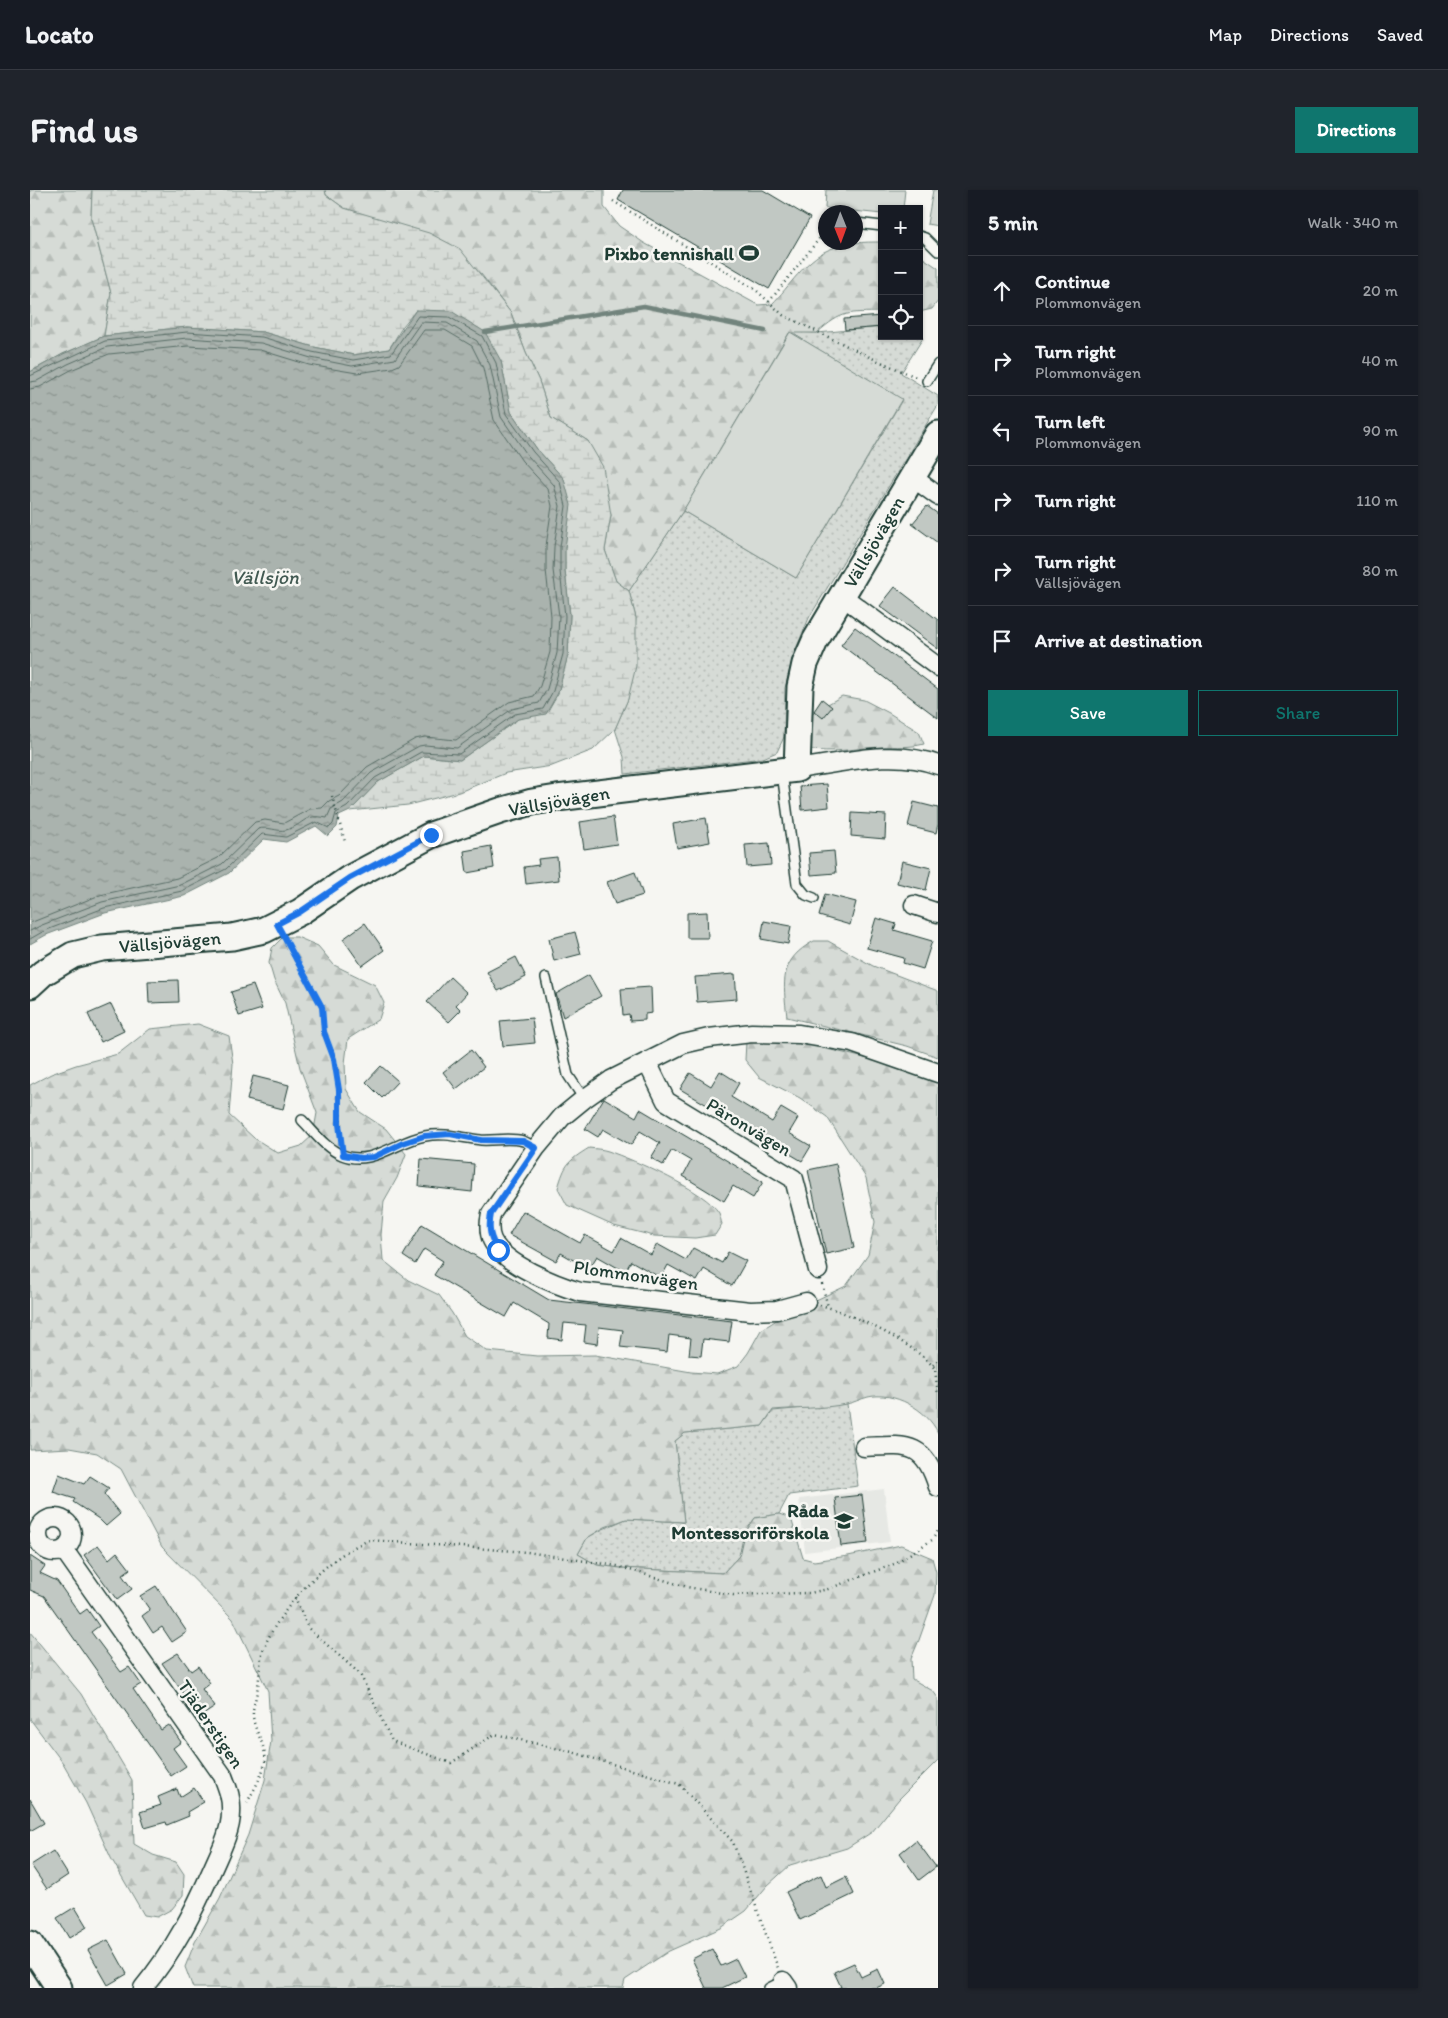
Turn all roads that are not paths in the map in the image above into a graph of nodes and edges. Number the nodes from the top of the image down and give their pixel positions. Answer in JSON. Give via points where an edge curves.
{"nodes":[{"id":1,"x":863,"y":223,"type":"edge"},
{"id":2,"x":878,"y":225,"type":"edge"},
{"id":3,"x":923,"y":237,"type":"edge"},
{"id":4,"x":938,"y":251,"type":"edge"},
{"id":5,"x":938,"y":364,"type":"edge"},
{"id":6,"x":927,"y":381,"type":"road end"},
{"id":7,"x":938,"y":434,"type":"edge"},
{"id":8,"x":912,"y":477,"type":"junction"},
{"id":9,"x":938,"y":496,"type":"edge"},
{"id":10,"x":842,"y":596,"type":"junction"},
{"id":11,"x":938,"y":667,"type":"edge"},
{"id":12,"x":938,"y":765,"type":"edge"},
{"id":13,"x":789,"y":770,"type":"junction"},
{"id":14,"x":814,"y":898,"type":"dead end"},
{"id":15,"x":914,"y":905,"type":"dead end"},
{"id":16,"x":938,"y":913,"type":"edge"},
{"id":17,"x":546,"y":978,"type":"dead end"},
{"id":18,"x":30,"y":985,"type":"edge"},
{"id":19,"x":647,"y":1062,"type":"junction"},
{"id":20,"x":938,"y":1073,"type":"edge"},
{"id":21,"x":584,"y":1099,"type":"junction"},
{"id":22,"x":302,"y":1120,"type":"dead end"},
{"id":23,"x":536,"y":1148,"type":"junction"},
{"id":24,"x":818,"y":1270,"type":"road end"},
{"id":25,"x":806,"y":1302,"type":"road end"},
{"id":26,"x":864,"y":1447,"type":"dead end"},
{"id":27,"x":938,"y":1487,"type":"edge"},
{"id":28,"x":64,"y":1550,"type":"dead end"},
{"id":29,"x":30,"y":1944,"type":"edge"},
{"id":30,"x":59,"y":1988,"type":"edge"},
{"id":31,"x":143,"y":1988,"type":"edge"}],
"edges":[{"from":1,"to":2,"type":"lane"},
{"from":3,"to":4,"type":"lane"},
{"from":5,"to":6,"type":"lane"},
{"from":7,"to":8,"type":"street","name":"Vällsjövägen"},
{"from":8,"to":9,"type":"street"},
{"from":8,"to":10,"type":"street","name":"Vällsjövägen"},
{"from":10,"to":11,"type":"street"},
{"from":10,"to":13,"type":"street","name":"Vällsjövägen","via":[[805,664]]},
{"from":12,"to":13,"type":"street","name":"Vällsjövägen","via":[[890,756]]},
{"from":13,"to":14,"type":"lane","via":[[797,884],[806,896]]},
{"from":13,"to":18,"type":"street","name":"Vällsjövägen","via":[[557,798],[500,811],[431,835],[350,878],[300,912],[264,930],[232,937],[102,948],[73,955]]},
{"from":15,"to":16,"type":"street"},
{"from":17,"to":21,"type":"lane","via":[[568,1075]]},
{"from":19,"to":20,"type":"street","name":"Plommonvägen","via":[[684,1044],[709,1038],[752,1033],[799,1034],[852,1043]]},
{"from":19,"to":21,"type":"street","name":"Plommonvägen","via":[[611,1080]]},
{"from":19,"to":24,"type":"street","name":"Päronvägen","via":[[666,1101],[794,1179]]},
{"from":21,"to":23,"type":"street","name":"Plommonvägen","via":[[562,1117]]},
{"from":22,"to":23,"type":"lane","via":[[329,1148],[343,1155],[361,1158],[374,1157],[424,1136],[450,1134],[481,1140],[523,1141]]},
{"from":23,"to":25,"type":"street","name":"Plommonvägen","via":[[491,1214],[488,1226],[498,1250],[516,1263],[555,1285],[580,1292],[750,1311],[777,1310]]},
{"from":26,"to":27,"type":"street","via":[[912,1449],[923,1455],[932,1468]]},
{"from":28,"to":31,"type":"street","name":"Tjäderstigen","via":[[223,1776],[231,1795],[232,1815],[196,1908],[178,1940]]},
{"from":29,"to":30,"type":"street"}]}
